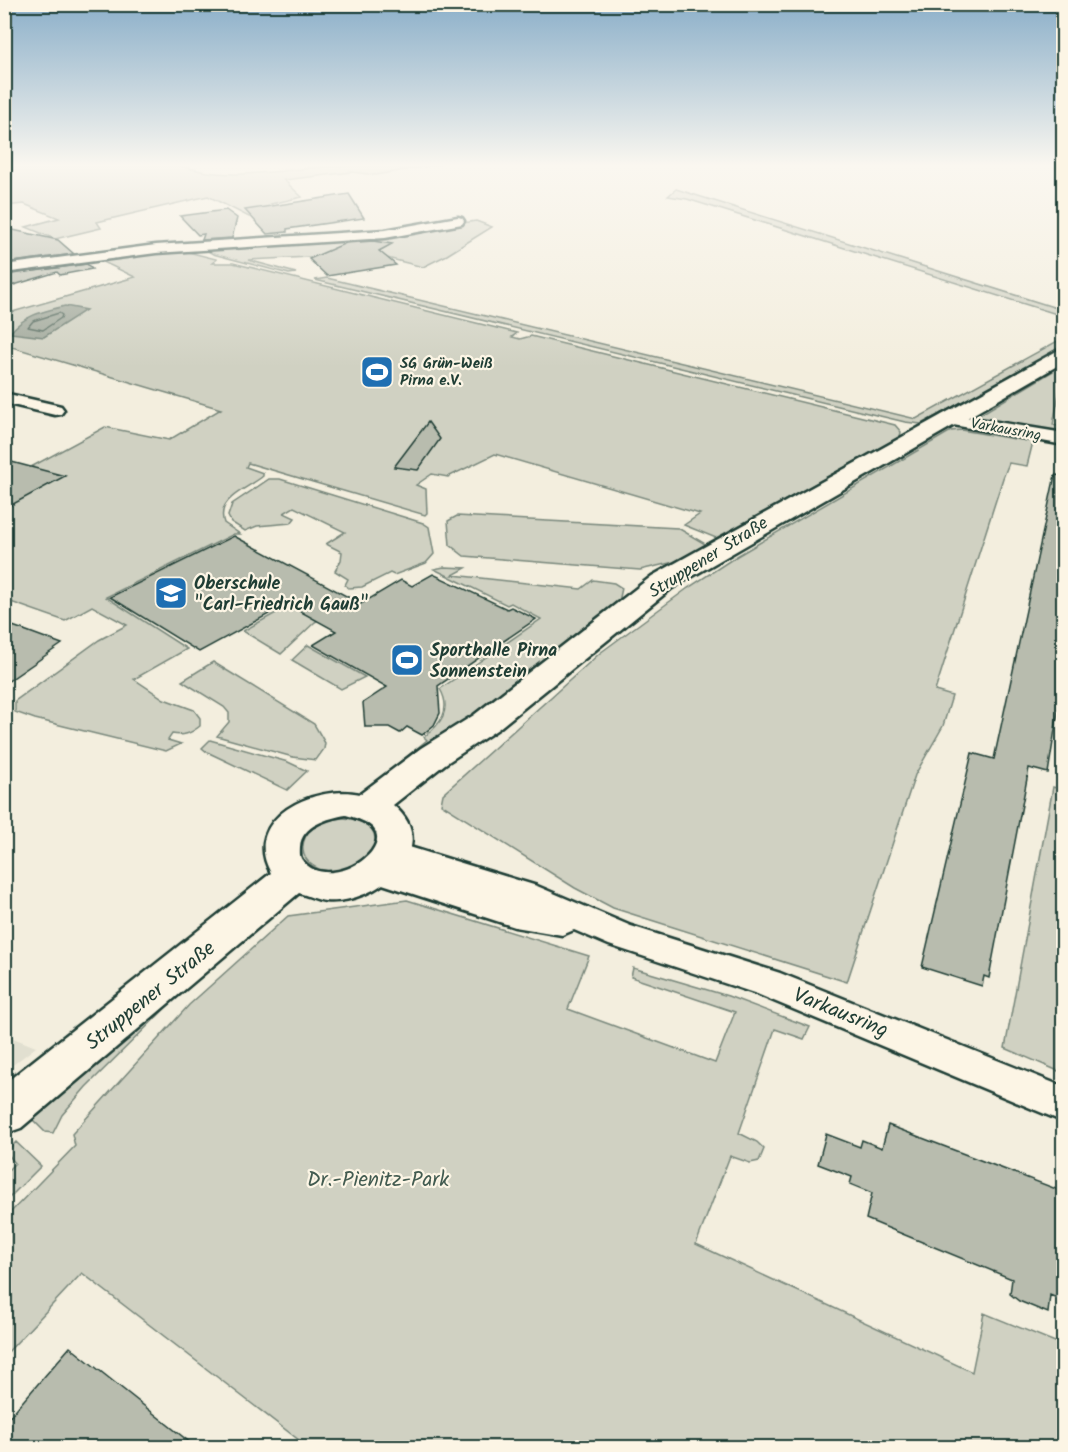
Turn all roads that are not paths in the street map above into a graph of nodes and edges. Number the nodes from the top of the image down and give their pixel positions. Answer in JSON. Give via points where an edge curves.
{"nodes":[{"id":1,"x":398,"y":232,"type":"edge"},
{"id":2,"x":4,"y":269,"type":"edge"},
{"id":3,"x":1064,"y":353,"type":"edge"},
{"id":4,"x":4,"y":398,"type":"edge"},
{"id":5,"x":54,"y":410,"type":"dead end"},
{"id":6,"x":948,"y":418,"type":"junction"},
{"id":7,"x":1064,"y":439,"type":"edge"},
{"id":8,"x":382,"y":837,"type":"junction"},
{"id":9,"x":294,"y":875,"type":"junction"},
{"id":10,"x":1064,"y":1105,"type":"edge"},
{"id":11,"x":4,"y":1113,"type":"edge"}],
"edges":[{"from":1,"to":2,"type":"street","via":[[156,249]]},
{"from":3,"to":6,"type":"main road","name":"Struppener Straße"},
{"from":4,"to":5,"type":"street"},
{"from":6,"to":7,"type":"street","name":"Varkausring"},
{"from":6,"to":8,"type":"main road","name":"Struppener Straße","via":[[662,582],[486,722],[410,796]]},
{"from":8,"to":9,"type":"main road","via":[[355,882],[328,886]]},
{"from":8,"to":9,"type":"main road","via":[[346,803],[324,806],[294,822],[283,837],[281,854]]},
{"from":8,"to":10,"type":"street","name":"Varkausring","via":[[515,914],[613,932],[768,983]]},
{"from":9,"to":11,"type":"main road","name":"Struppener Straße"}]}
